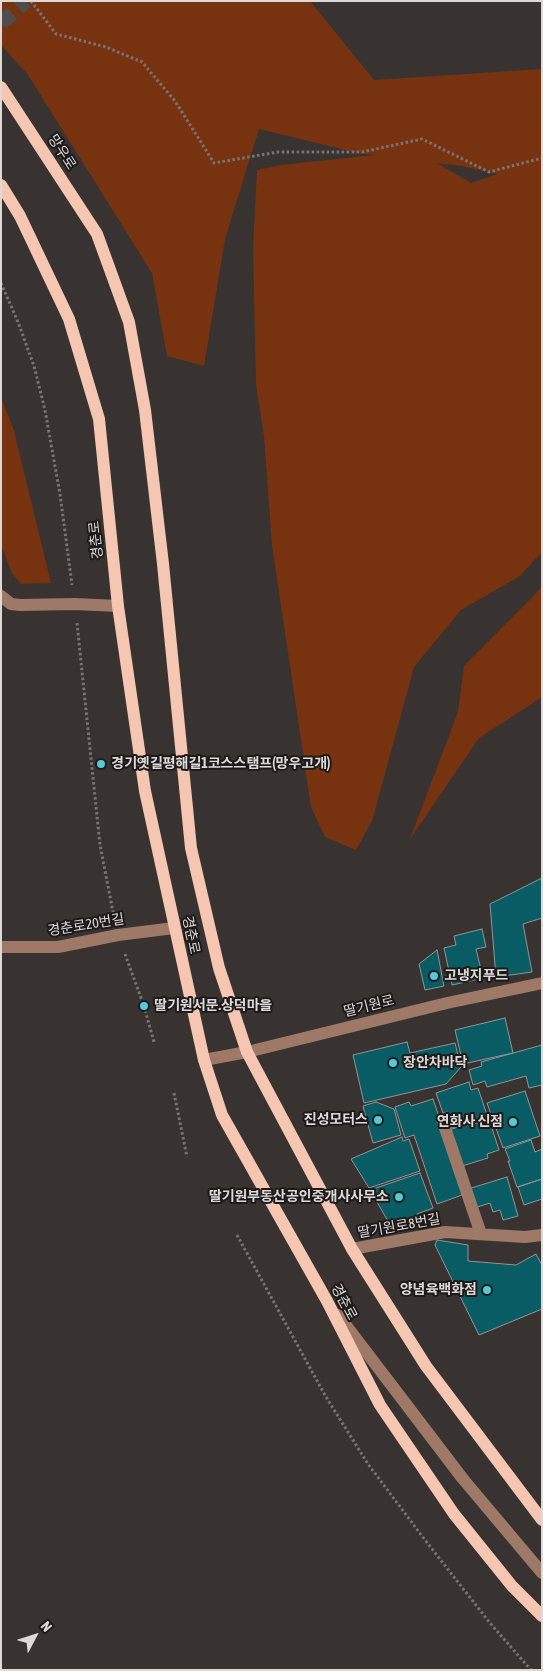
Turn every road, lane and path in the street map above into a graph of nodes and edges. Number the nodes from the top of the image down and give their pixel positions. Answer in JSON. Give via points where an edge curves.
{"nodes":[{"id":1,"x":31,"y":1,"type":"edge"},
{"id":2,"x":1,"y":87,"type":"edge"},
{"id":3,"x":542,"y":158,"type":"edge"},
{"id":4,"x":1,"y":185,"type":"edge"},
{"id":5,"x":97,"y":234,"type":"joint"},
{"id":6,"x":1,"y":596,"type":"edge"},
{"id":7,"x":118,"y":606,"type":"junction"},
{"id":8,"x":174,"y":928,"type":"junction"},
{"id":9,"x":118,"y":934,"type":"junction"},
{"id":10,"x":1,"y":947,"type":"edge"},
{"id":11,"x":542,"y":983,"type":"edge"},
{"id":12,"x":154,"y":1042,"type":"dead end"},
{"id":13,"x":247,"y":1052,"type":"junction"},
{"id":14,"x":204,"y":1060,"type":"junction"},
{"id":15,"x":174,"y":1093,"type":"dead end"},
{"id":16,"x":442,"y":1118,"type":"dead end"},
{"id":17,"x":187,"y":1157,"type":"dead end"},
{"id":18,"x":481,"y":1234,"type":"junction"},
{"id":19,"x":237,"y":1235,"type":"dead end"},
{"id":20,"x":542,"y":1235,"type":"edge"},
{"id":21,"x":352,"y":1249,"type":"junction"},
{"id":22,"x":327,"y":1301,"type":"junction"},
{"id":23,"x":542,"y":1520,"type":"edge"},
{"id":24,"x":542,"y":1574,"type":"edge"},
{"id":25,"x":542,"y":1616,"type":"edge"},
{"id":26,"x":531,"y":1670,"type":"edge"}],
"edges":[{"from":1,"to":3,"type":"path","via":[[56,34],[106,47],[142,62],[175,101],[214,162],[278,152],[362,152],[422,139],[488,172]]},
{"from":2,"to":5,"type":"main road","name":"망우로"},
{"from":4,"to":7,"type":"main road","name":"경춘로","via":[[20,216],[70,319],[99,419]]},
{"from":5,"to":13,"type":"main road","name":"경춘로","via":[[129,322],[145,410],[191,848],[219,968]]},
{"from":6,"to":7,"type":"street","via":[[11,604],[20,605]]},
{"from":7,"to":8,"type":"main road","name":"경춘로","via":[[144,791]]},
{"from":8,"to":9,"type":"street","name":"경춘로20번길"},
{"from":8,"to":14,"type":"main road","name":"경춘로"},
{"from":9,"to":10,"type":"street","name":"경춘로20번길","via":[[58,947]]},
{"from":9,"to":12,"type":"path"},
{"from":11,"to":13,"type":"street","name":"딸기원로"},
{"from":13,"to":14,"type":"street","name":"딸기원로"},
{"from":13,"to":21,"type":"main road","name":"경춘로"},
{"from":14,"to":22,"type":"main road","name":"경춘로","via":[[222,1115]]},
{"from":15,"to":17,"type":"path"},
{"from":16,"to":18,"type":"street"},
{"from":18,"to":20,"type":"street","name":"딸기원로8번길"},
{"from":18,"to":21,"type":"street","name":"딸기원로8번길","via":[[445,1232]]},
{"from":19,"to":26,"type":"path","via":[[326,1396],[368,1464],[490,1623]]},
{"from":21,"to":23,"type":"main road","name":"경춘로","via":[[426,1366]]},
{"from":22,"to":24,"type":"street","via":[[463,1479]]},
{"from":22,"to":25,"type":"main road","name":"경춘로","via":[[380,1405],[454,1514],[512,1586]]}]}
